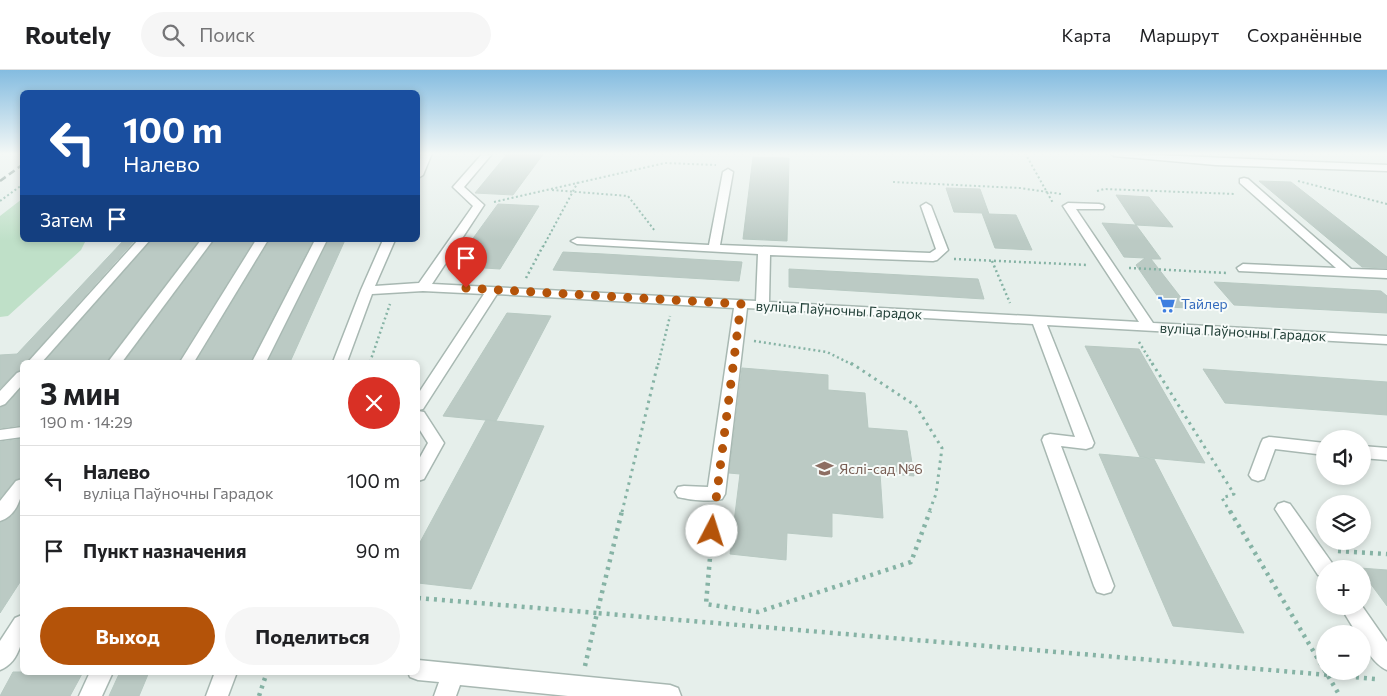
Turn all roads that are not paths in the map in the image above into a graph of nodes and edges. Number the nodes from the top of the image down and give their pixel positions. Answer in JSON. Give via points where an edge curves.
{"nodes":[{"id":1,"x":462,"y":182,"type":"edge"},
{"id":2,"x":723,"y":182,"type":"edge"},
{"id":3,"x":1246,"y":182,"type":"edge"},
{"id":4,"x":926,"y":206,"type":"dead end"},
{"id":5,"x":1099,"y":207,"type":"dead end"},
{"id":6,"x":577,"y":241,"type":"dead end"},
{"id":7,"x":142,"y":242,"type":"edge"},
{"id":8,"x":205,"y":242,"type":"edge"},
{"id":9,"x":261,"y":242,"type":"edge"},
{"id":10,"x":320,"y":242,"type":"edge"},
{"id":11,"x":388,"y":242,"type":"edge"},
{"id":12,"x":714,"y":248,"type":"junction"},
{"id":13,"x":764,"y":251,"type":"junction"},
{"id":14,"x":1240,"y":271,"type":"road end"},
{"id":15,"x":1347,"y":272,"type":"junction"},
{"id":16,"x":1386,"y":274,"type":"edge"},
{"id":17,"x":422,"y":287,"type":"junction"},
{"id":18,"x":367,"y":290,"type":"junction"},
{"id":19,"x":493,"y":290,"type":"junction"},
{"id":20,"x":741,"y":304,"type":"junction"},
{"id":21,"x":762,"y":306,"type":"junction"},
{"id":22,"x":1038,"y":320,"type":"junction"},
{"id":23,"x":1148,"y":326,"type":"junction"},
{"id":24,"x":1387,"y":340,"type":"edge"},
{"id":25,"x":37,"y":360,"type":"edge"},
{"id":26,"x":117,"y":360,"type":"edge"},
{"id":27,"x":188,"y":360,"type":"edge"},
{"id":28,"x":260,"y":360,"type":"edge"},
{"id":29,"x":341,"y":360,"type":"edge"},
{"id":30,"x":20,"y":378,"type":"edge"},
{"id":31,"x":0,"y":401,"type":"edge"},
{"id":32,"x":420,"y":402,"type":"edge"},
{"id":33,"x":420,"y":419,"type":"edge"},
{"id":34,"x":20,"y":432,"type":"edge"},
{"id":35,"x":0,"y":435,"type":"edge"},
{"id":36,"x":1316,"y":447,"type":"edge"},
{"id":37,"x":1371,"y":453,"type":"edge"},
{"id":38,"x":1387,"y":454,"type":"edge"},
{"id":39,"x":420,"y":471,"type":"edge"},
{"id":40,"x":1258,"y":475,"type":"dead end"},
{"id":41,"x":20,"y":487,"type":"edge"},
{"id":42,"x":684,"y":492,"type":"dead end"},
{"id":43,"x":1284,"y":509,"type":"dead end"},
{"id":44,"x":0,"y":514,"type":"edge"},
{"id":45,"x":1319,"y":560,"type":"edge"},
{"id":46,"x":1104,"y":586,"type":"dead end"},
{"id":47,"x":1356,"y":615,"type":"edge"},
{"id":48,"x":20,"y":627,"type":"edge"},
{"id":49,"x":0,"y":660,"type":"edge"},
{"id":50,"x":1387,"y":660,"type":"edge"},
{"id":51,"x":420,"y":670,"type":"edge"},
{"id":52,"x":454,"y":674,"type":"junction"},
{"id":53,"x":100,"y":675,"type":"edge"},
{"id":54,"x":225,"y":675,"type":"edge"},
{"id":55,"x":90,"y":696,"type":"edge"},
{"id":56,"x":217,"y":696,"type":"edge"},
{"id":57,"x":445,"y":696,"type":"edge"},
{"id":58,"x":670,"y":696,"type":"edge"}],
"edges":[{"from":1,"to":17,"type":"street","via":[[458,187],[478,205]]},
{"from":2,"to":12,"type":"street"},
{"from":3,"to":15,"type":"street"},
{"from":4,"to":13,"type":"street","via":[[942,250],[934,257]]},
{"from":5,"to":23,"type":"street","via":[[1068,206]]},
{"from":6,"to":12,"type":"street"},
{"from":7,"to":25,"type":"street"},
{"from":8,"to":26,"type":"street"},
{"from":9,"to":27,"type":"street"},
{"from":10,"to":28,"type":"street"},
{"from":11,"to":18,"type":"street"},
{"from":12,"to":13,"type":"street"},
{"from":13,"to":21,"type":"street"},
{"from":14,"to":15,"type":"street"},
{"from":15,"to":16,"type":"street"},
{"from":17,"to":18,"type":"street","name":"вуліца Паўночны Гарадок"},
{"from":17,"to":19,"type":"street","name":"вуліца Паўночны Гарадок"},
{"from":18,"to":29,"type":"street"},
{"from":19,"to":20,"type":"street","name":"вуліца Паўночны Гарадок"},
{"from":19,"to":32,"type":"street"},
{"from":20,"to":21,"type":"street","name":"вуліца Паўночны Гарадок"},
{"from":20,"to":42,"type":"street","via":[[716,494]]},
{"from":21,"to":22,"type":"street","name":"вуліца Паўночны Гарадок"},
{"from":22,"to":23,"type":"street","name":"вуліца Паўночны Гарадок"},
{"from":22,"to":46,"type":"street","via":[[1086,443],[1050,440]]},
{"from":23,"to":24,"type":"street","name":"вуліца Паўночны Гарадок"},
{"from":30,"to":31,"type":"street"},
{"from":33,"to":39,"type":"street","via":[[436,443]]},
{"from":34,"to":35,"type":"street"},
{"from":36,"to":40,"type":"street","via":[[1269,443]]},
{"from":37,"to":38,"type":"street"},
{"from":41,"to":44,"type":"street"},
{"from":43,"to":45,"type":"street"},
{"from":47,"to":50,"type":"street"},
{"from":48,"to":49,"type":"street"},
{"from":51,"to":52,"type":"street"},
{"from":52,"to":57,"type":"street"},
{"from":52,"to":58,"type":"street"},
{"from":53,"to":55,"type":"street"},
{"from":54,"to":56,"type":"street"}]}
